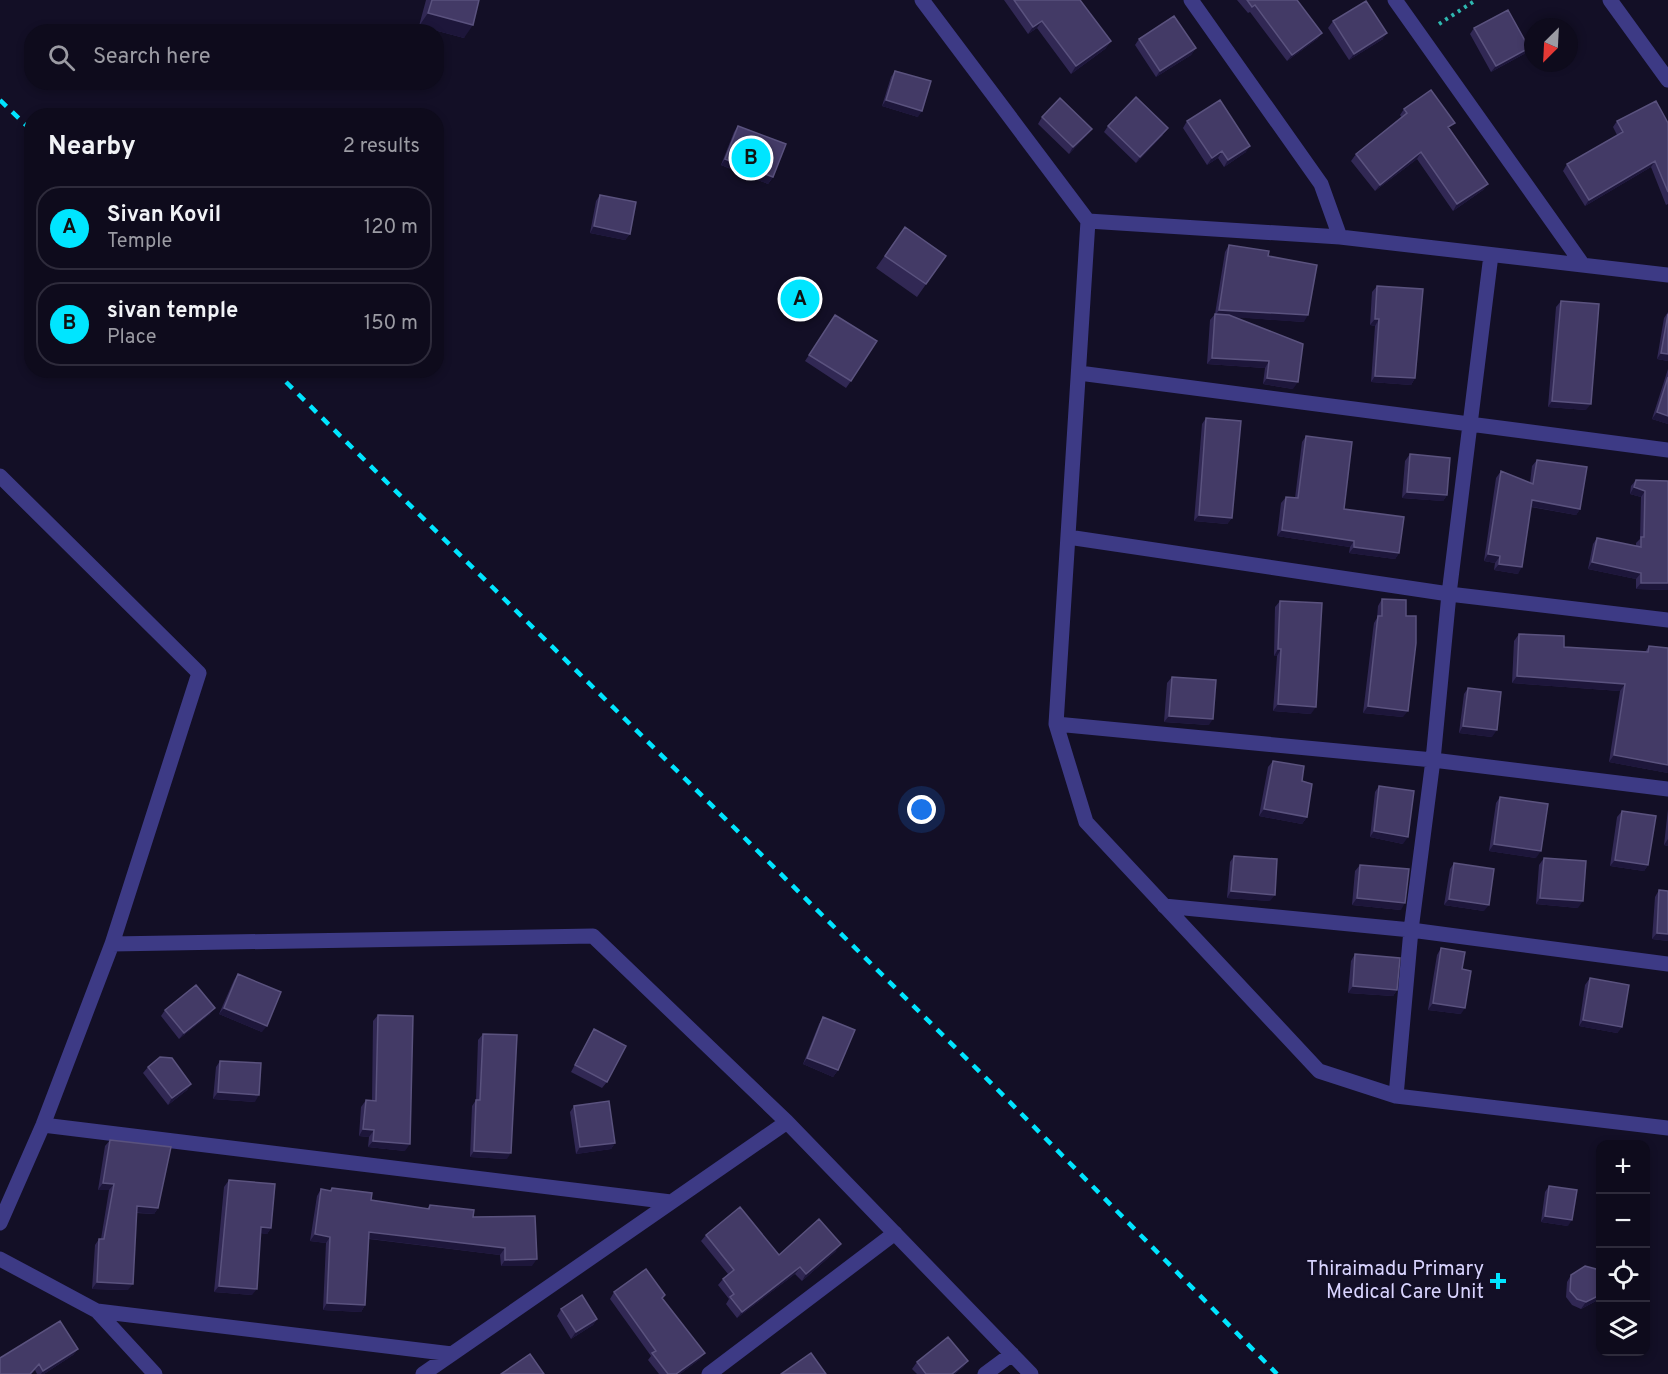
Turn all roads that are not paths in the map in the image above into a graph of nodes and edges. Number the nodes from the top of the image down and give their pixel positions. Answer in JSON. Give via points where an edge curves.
{"nodes":[{"id":1,"x":922,"y":0,"type":"edge"},
{"id":2,"x":1191,"y":0,"type":"edge"},
{"id":3,"x":1395,"y":0,"type":"edge"},
{"id":4,"x":1610,"y":0,"type":"edge"},
{"id":5,"x":1668,"y":80,"type":"edge"},
{"id":6,"x":1088,"y":221,"type":"junction"},
{"id":7,"x":1340,"y":237,"type":"junction"},
{"id":8,"x":1491,"y":255,"type":"junction"},
{"id":9,"x":1583,"y":265,"type":"junction"},
{"id":10,"x":1668,"y":275,"type":"edge"},
{"id":11,"x":1079,"y":374,"type":"junction"},
{"id":12,"x":1470,"y":426,"type":"junction"},
{"id":13,"x":1668,"y":450,"type":"edge"},
{"id":14,"x":0,"y":476,"type":"edge"},
{"id":15,"x":1068,"y":537,"type":"junction"},
{"id":16,"x":1449,"y":594,"type":"junction"},
{"id":17,"x":1668,"y":620,"type":"edge"},
{"id":18,"x":1056,"y":724,"type":"junction"},
{"id":19,"x":1433,"y":760,"type":"junction"},
{"id":20,"x":1668,"y":789,"type":"edge"},
{"id":21,"x":1164,"y":906,"type":"junction"},
{"id":22,"x":1411,"y":930,"type":"junction"},
{"id":23,"x":112,"y":944,"type":"junction"},
{"id":24,"x":1668,"y":964,"type":"edge"},
{"id":25,"x":1396,"y":1096,"type":"junction"},
{"id":26,"x":787,"y":1122,"type":"junction"},
{"id":27,"x":43,"y":1125,"type":"junction"},
{"id":28,"x":1668,"y":1128,"type":"edge"},
{"id":29,"x":671,"y":1202,"type":"junction"},
{"id":30,"x":0,"y":1223,"type":"edge"},
{"id":31,"x":895,"y":1233,"type":"junction"},
{"id":32,"x":0,"y":1259,"type":"edge"},
{"id":33,"x":97,"y":1311,"type":"junction"},
{"id":34,"x":452,"y":1354,"type":"junction"},
{"id":35,"x":1012,"y":1354,"type":"junction"},
{"id":36,"x":155,"y":1374,"type":"edge"},
{"id":37,"x":423,"y":1374,"type":"edge"},
{"id":38,"x":709,"y":1374,"type":"edge"},
{"id":39,"x":985,"y":1374,"type":"edge"},
{"id":40,"x":1031,"y":1374,"type":"edge"}],
"edges":[{"from":1,"to":6,"type":"street"},
{"from":2,"to":7,"type":"street","via":[[1321,184]]},
{"from":3,"to":9,"type":"street"},
{"from":4,"to":5,"type":"street"},
{"from":6,"to":7,"type":"street"},
{"from":6,"to":11,"type":"street"},
{"from":7,"to":8,"type":"street"},
{"from":8,"to":9,"type":"street"},
{"from":8,"to":12,"type":"street"},
{"from":9,"to":10,"type":"street"},
{"from":11,"to":12,"type":"street"},
{"from":11,"to":15,"type":"street"},
{"from":12,"to":13,"type":"street"},
{"from":12,"to":16,"type":"street"},
{"from":14,"to":23,"type":"street","via":[[199,673]]},
{"from":15,"to":16,"type":"street"},
{"from":15,"to":18,"type":"street"},
{"from":16,"to":17,"type":"street"},
{"from":16,"to":19,"type":"street"},
{"from":18,"to":19,"type":"street"},
{"from":18,"to":21,"type":"street","via":[[1086,822]]},
{"from":19,"to":20,"type":"street"},
{"from":19,"to":22,"type":"street"},
{"from":21,"to":22,"type":"street"},
{"from":21,"to":25,"type":"street","via":[[1318,1071]]},
{"from":22,"to":24,"type":"street"},
{"from":22,"to":25,"type":"street"},
{"from":23,"to":26,"type":"street","via":[[593,936]]},
{"from":23,"to":27,"type":"street"},
{"from":25,"to":28,"type":"street"},
{"from":26,"to":29,"type":"street"},
{"from":26,"to":31,"type":"street"},
{"from":27,"to":29,"type":"street"},
{"from":27,"to":30,"type":"street"},
{"from":29,"to":34,"type":"street"},
{"from":31,"to":35,"type":"street"},
{"from":31,"to":38,"type":"street"},
{"from":32,"to":33,"type":"street"},
{"from":33,"to":34,"type":"street"},
{"from":33,"to":36,"type":"street"},
{"from":34,"to":37,"type":"street"},
{"from":35,"to":39,"type":"street"},
{"from":35,"to":40,"type":"street"}]}
